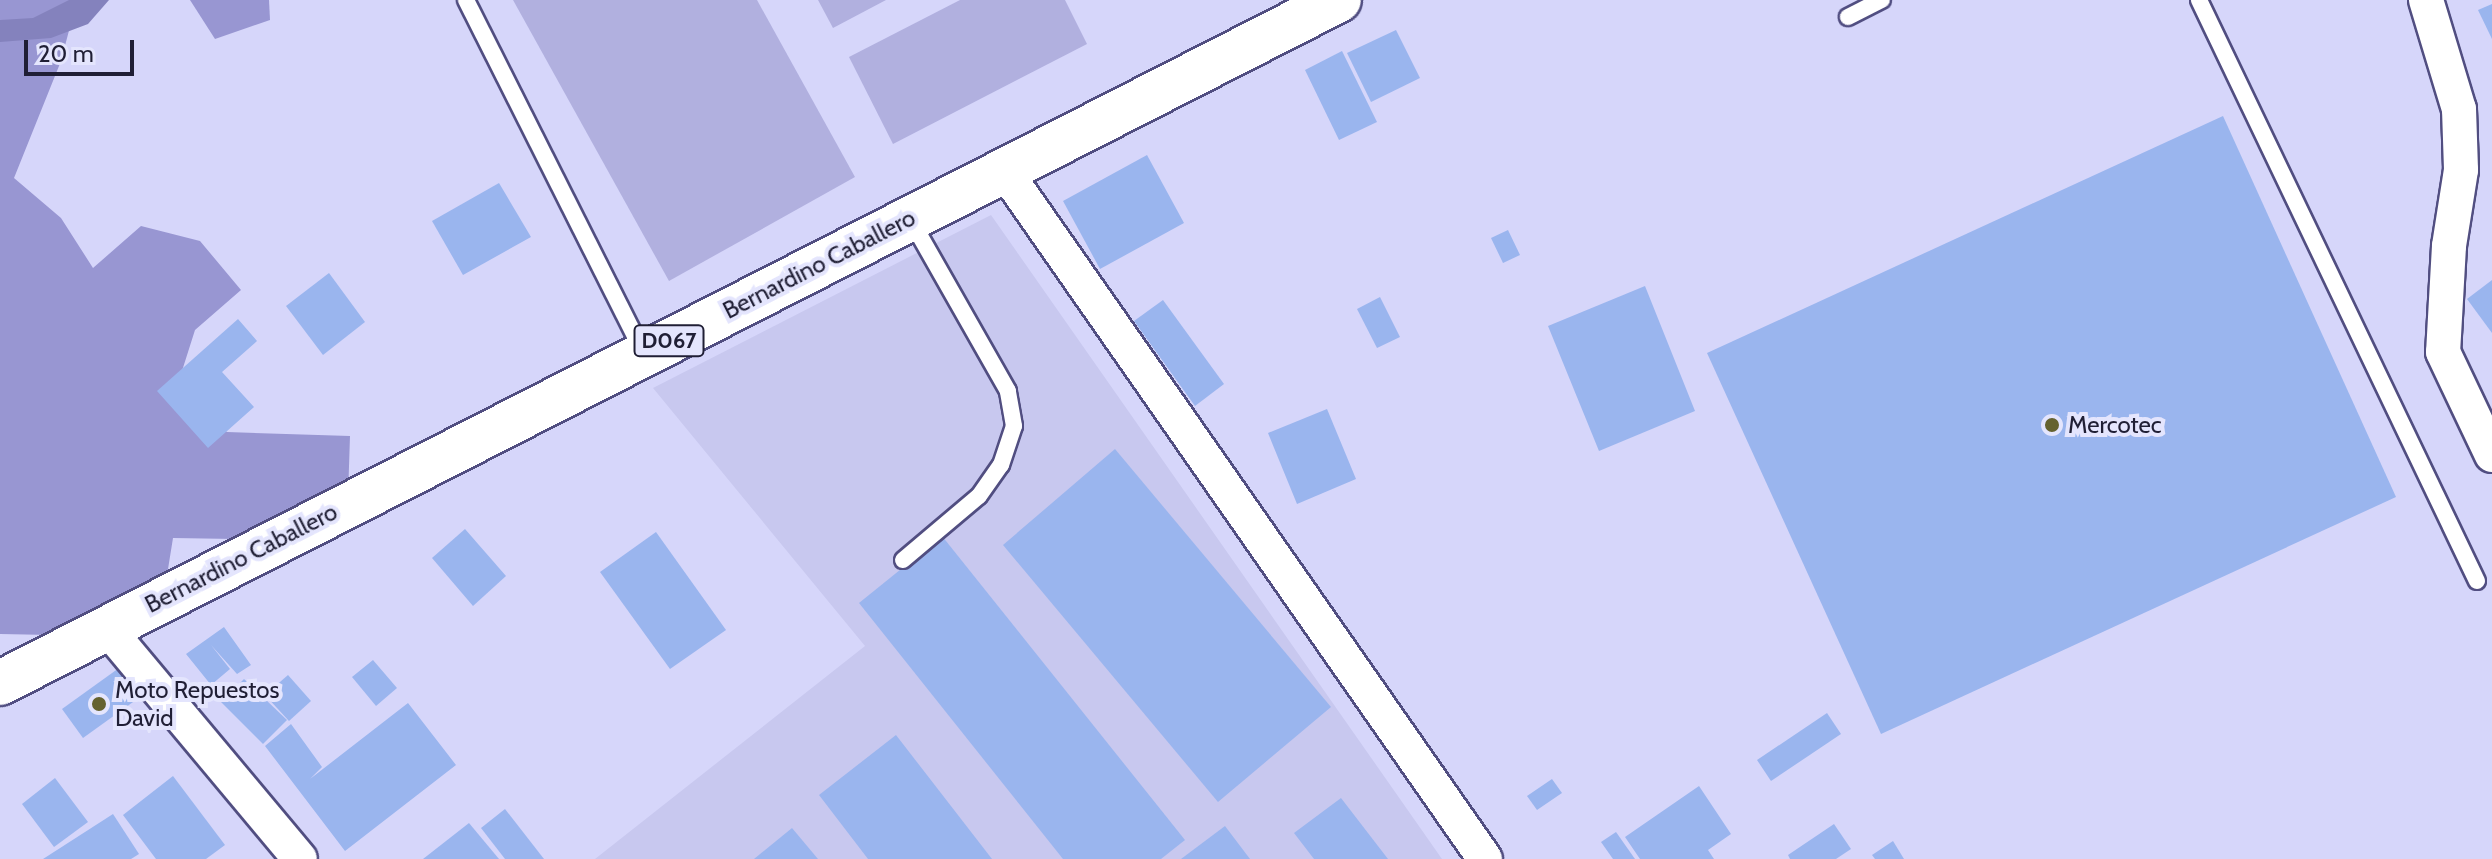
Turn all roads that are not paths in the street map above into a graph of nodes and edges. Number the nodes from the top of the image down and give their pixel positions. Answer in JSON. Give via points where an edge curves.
{"nodes":[{"id":1,"x":466,"y":0,"type":"edge"},
{"id":2,"x":1339,"y":0,"type":"edge"},
{"id":3,"x":1882,"y":0,"type":"edge"},
{"id":4,"x":2199,"y":0,"type":"edge"},
{"id":5,"x":2426,"y":0,"type":"edge"},
{"id":6,"x":1848,"y":17,"type":"dead end"},
{"id":7,"x":1004,"y":170,"type":"junction"},
{"id":8,"x":909,"y":218,"type":"junction"},
{"id":9,"x":643,"y":353,"type":"junction"},
{"id":10,"x":2492,"y":455,"type":"edge"},
{"id":11,"x":903,"y":560,"type":"dead end"},
{"id":12,"x":2477,"y":581,"type":"dead end"},
{"id":13,"x":106,"y":627,"type":"junction"},
{"id":14,"x":0,"y":683,"type":"edge"},
{"id":15,"x":300,"y":859,"type":"edge"},
{"id":16,"x":1485,"y":859,"type":"edge"}],
"edges":[{"from":1,"to":9,"type":"lane"},
{"from":2,"to":7,"type":"main road","name":"Bernardino Caballero","number":"D067"},
{"from":3,"to":6,"type":"lane"},
{"from":4,"to":12,"type":"lane"},
{"from":5,"to":10,"type":"street","via":[[2459,125],[2461,170],[2447,259],[2443,352]]},
{"from":7,"to":8,"type":"main road","name":"Bernardino Caballero","number":"D067"},
{"from":7,"to":16,"type":"street"},
{"from":8,"to":9,"type":"main road","name":"Bernardino Caballero","number":"D067"},
{"from":8,"to":11,"type":"lane","via":[[1008,391],[1014,426],[1001,465],[979,496]]},
{"from":9,"to":13,"type":"main road","name":"Bernardino Caballero","number":"D067"},
{"from":13,"to":14,"type":"main road","name":"Bernardino Caballero","number":"D067"},
{"from":13,"to":15,"type":"street"}]}
